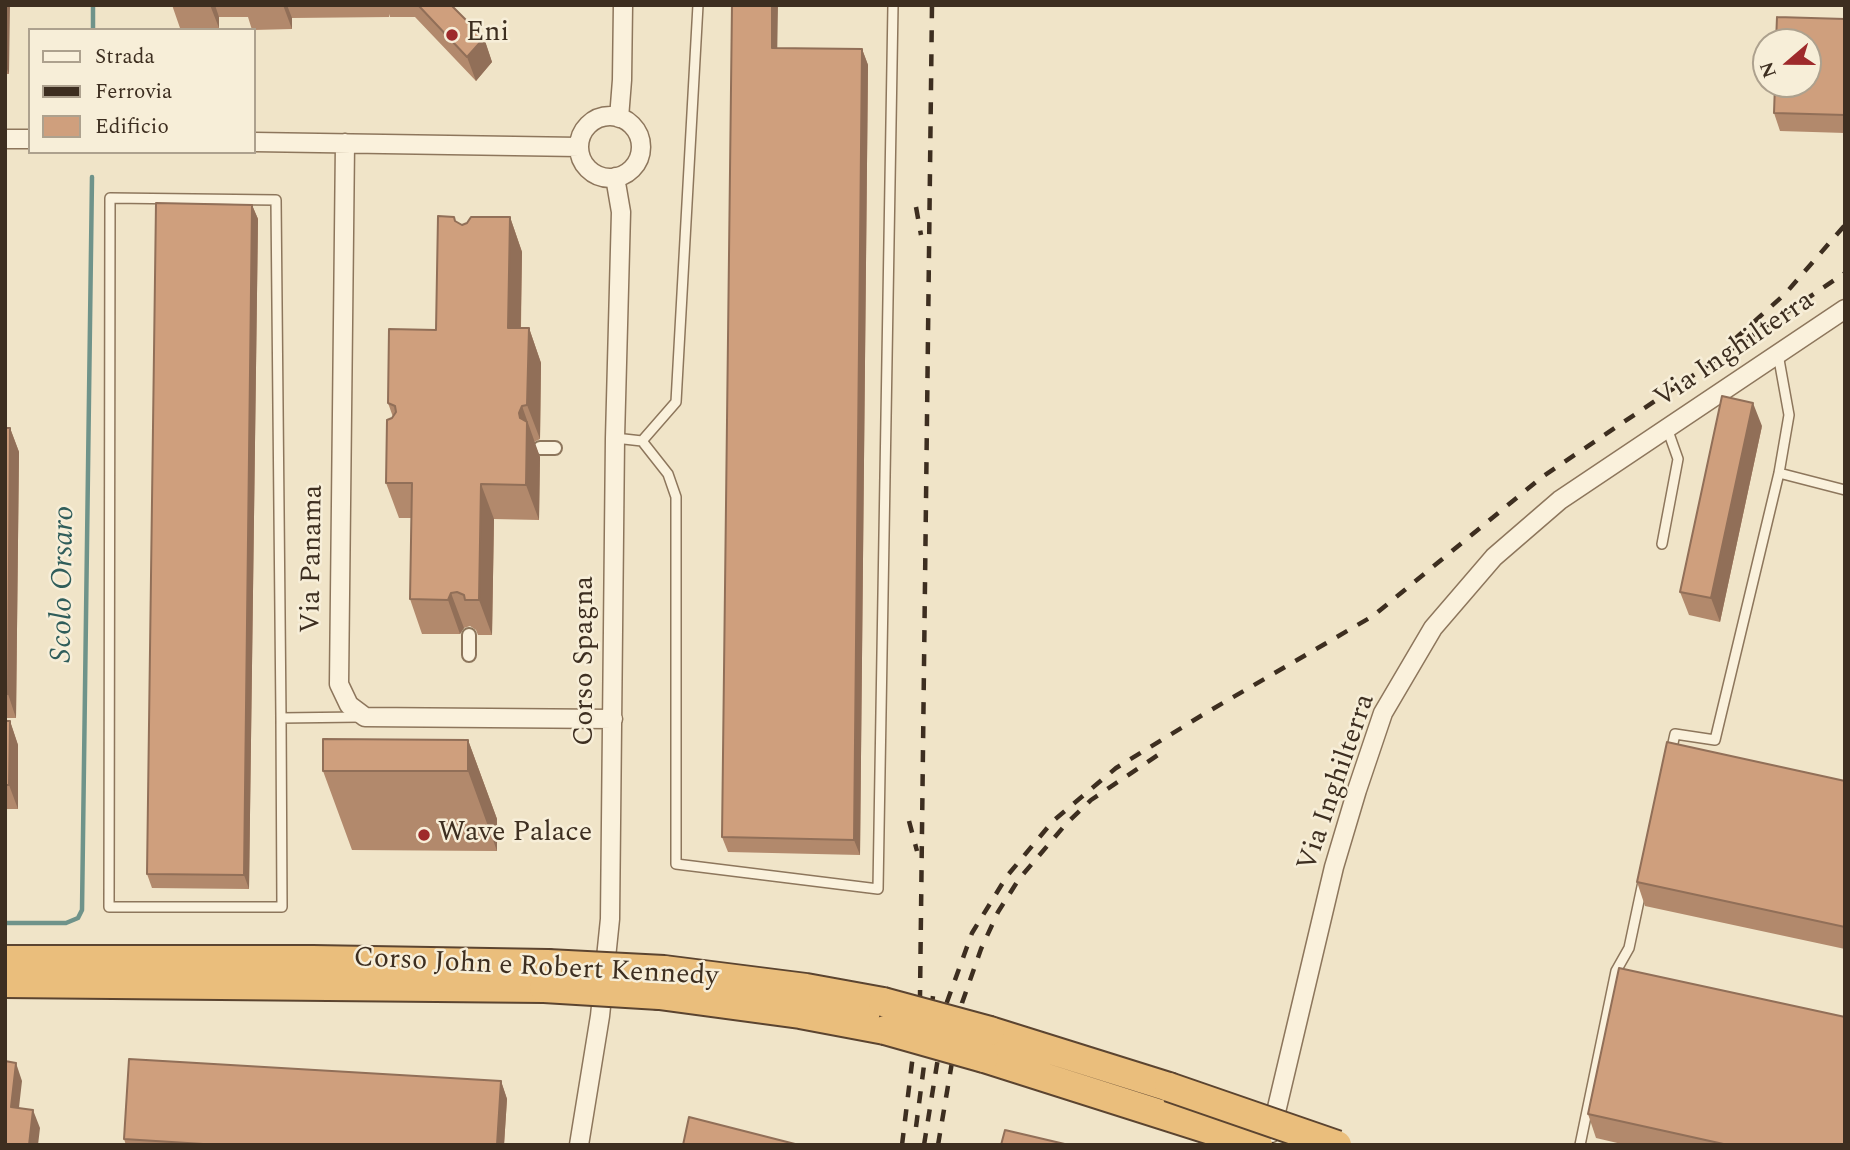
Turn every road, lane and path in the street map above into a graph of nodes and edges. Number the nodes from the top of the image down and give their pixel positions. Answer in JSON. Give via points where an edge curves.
{"nodes":[{"id":1,"x":623,"y":5,"type":"edge"},
{"id":2,"x":698,"y":5,"type":"edge"},
{"id":3,"x":893,"y":5,"type":"edge"},
{"id":4,"x":618,"y":118,"type":"junction"},
{"id":5,"x":5,"y":139,"type":"edge"},
{"id":6,"x":28,"y":139,"type":"edge"},
{"id":7,"x":256,"y":142,"type":"edge"},
{"id":8,"x":345,"y":143,"type":"junction"},
{"id":9,"x":579,"y":147,"type":"junction"},
{"id":10,"x":615,"y":177,"type":"junction"},
{"id":11,"x":1845,"y":309,"type":"edge"},
{"id":12,"x":1778,"y":353,"type":"junction"},
{"id":13,"x":1667,"y":428,"type":"junction"},
{"id":14,"x":615,"y":438,"type":"junction"},
{"id":15,"x":642,"y":441,"type":"junction"},
{"id":16,"x":540,"y":448,"type":"dead end"},
{"id":17,"x":555,"y":448,"type":"dead end"},
{"id":18,"x":1779,"y":473,"type":"junction"},
{"id":19,"x":1845,"y":490,"type":"edge"},
{"id":20,"x":1662,"y":544,"type":"dead end"},
{"id":21,"x":470,"y":635,"type":"dead end"},
{"id":22,"x":469,"y":655,"type":"dead end"},
{"id":23,"x":365,"y":717,"type":"junction"},
{"id":24,"x":281,"y":719,"type":"junction"},
{"id":25,"x":613,"y":719,"type":"junction"},
{"id":26,"x":1669,"y":761,"type":"edge"},
{"id":27,"x":1646,"y":867,"type":"edge"},
{"id":28,"x":5,"y":960,"type":"edge"},
{"id":29,"x":546,"y":976,"type":"junction"},
{"id":30,"x":662,"y":982,"type":"junction"},
{"id":31,"x":5,"y":983,"type":"edge"},
{"id":32,"x":987,"y":1044,"type":"junction"},
{"id":33,"x":1166,"y":1101,"type":"junction"},
{"id":34,"x":579,"y":1145,"type":"edge"},
{"id":35,"x":1258,"y":1145,"type":"edge"},
{"id":36,"x":1268,"y":1145,"type":"edge"},
{"id":37,"x":1336,"y":1145,"type":"edge"},
{"id":38,"x":1580,"y":1145,"type":"edge"}],
"edges":[{"from":1,"to":4,"type":"street"},
{"from":2,"to":15,"type":"lane","via":[[676,402]]},
{"from":3,"to":15,"type":"lane","via":[[878,889],[676,864],[676,497],[668,474]]},
{"from":4,"to":9,"type":"street","via":[[598,118],[589,124]]},
{"from":4,"to":10,"type":"street","via":[[634,128],[641,146],[630,171]]},
{"from":5,"to":6,"type":"street"},
{"from":7,"to":8,"type":"street"},
{"from":8,"to":9,"type":"street"},
{"from":8,"to":23,"type":"street","name":"Via Panama","via":[[339,684],[349,705]]},
{"from":9,"to":10,"type":"street","via":[[595,174]]},
{"from":10,"to":14,"type":"street","name":"Corso Spagna","via":[[621,212]]},
{"from":11,"to":12,"type":"street","name":"Via Inghilterra"},
{"from":12,"to":13,"type":"street","name":"Via Inghilterra"},
{"from":12,"to":18,"type":"lane","via":[[1789,415]]},
{"from":13,"to":20,"type":"lane","via":[[1678,459]]},
{"from":13,"to":36,"type":"street","name":"Via Inghilterra","via":[[1560,500],[1493,557],[1433,628],[1383,713],[1335,867]]},
{"from":14,"to":15,"type":"lane"},
{"from":14,"to":25,"type":"street","name":"Corso Spagna"},
{"from":16,"to":17,"type":"street"},
{"from":18,"to":19,"type":"lane"},
{"from":18,"to":26,"type":"lane","via":[[1715,740],[1675,734]]},
{"from":21,"to":22,"type":"street"},
{"from":23,"to":24,"type":"lane"},
{"from":23,"to":25,"type":"street"},
{"from":24,"to":24,"type":"lane","via":[[282,907],[109,906],[110,198],[276,200]]},
{"from":25,"to":34,"type":"street","name":"Corso Spagna","via":[[610,919]]},
{"from":27,"to":38,"type":"lane","via":[[1629,948],[1616,971]]},
{"from":28,"to":29,"type":"highway","name":"Corso John e Robert Kennedy","via":[[313,960]]},
{"from":29,"to":30,"type":"highway","name":"Corso John e Robert Kennedy","bridge":true},
{"from":29,"to":31,"type":"highway","name":"Corso John e Robert Kennedy"},
{"from":30,"to":32,"type":"highway","name":"Corso John e Robert Kennedy","bridge":true,"via":[[800,1014]]},
{"from":30,"to":32,"type":"highway","name":"Corso John e Robert Kennedy","bridge":true,"via":[[806,988],[883,1002]]},
{"from":32,"to":33,"type":"highway","name":"Corso John e Robert Kennedy"},
{"from":33,"to":35,"type":"highway","name":"Corso John e Robert Kennedy"},
{"from":33,"to":37,"type":"highway","name":"Corso John e Robert Kennedy","bridge":true}]}
